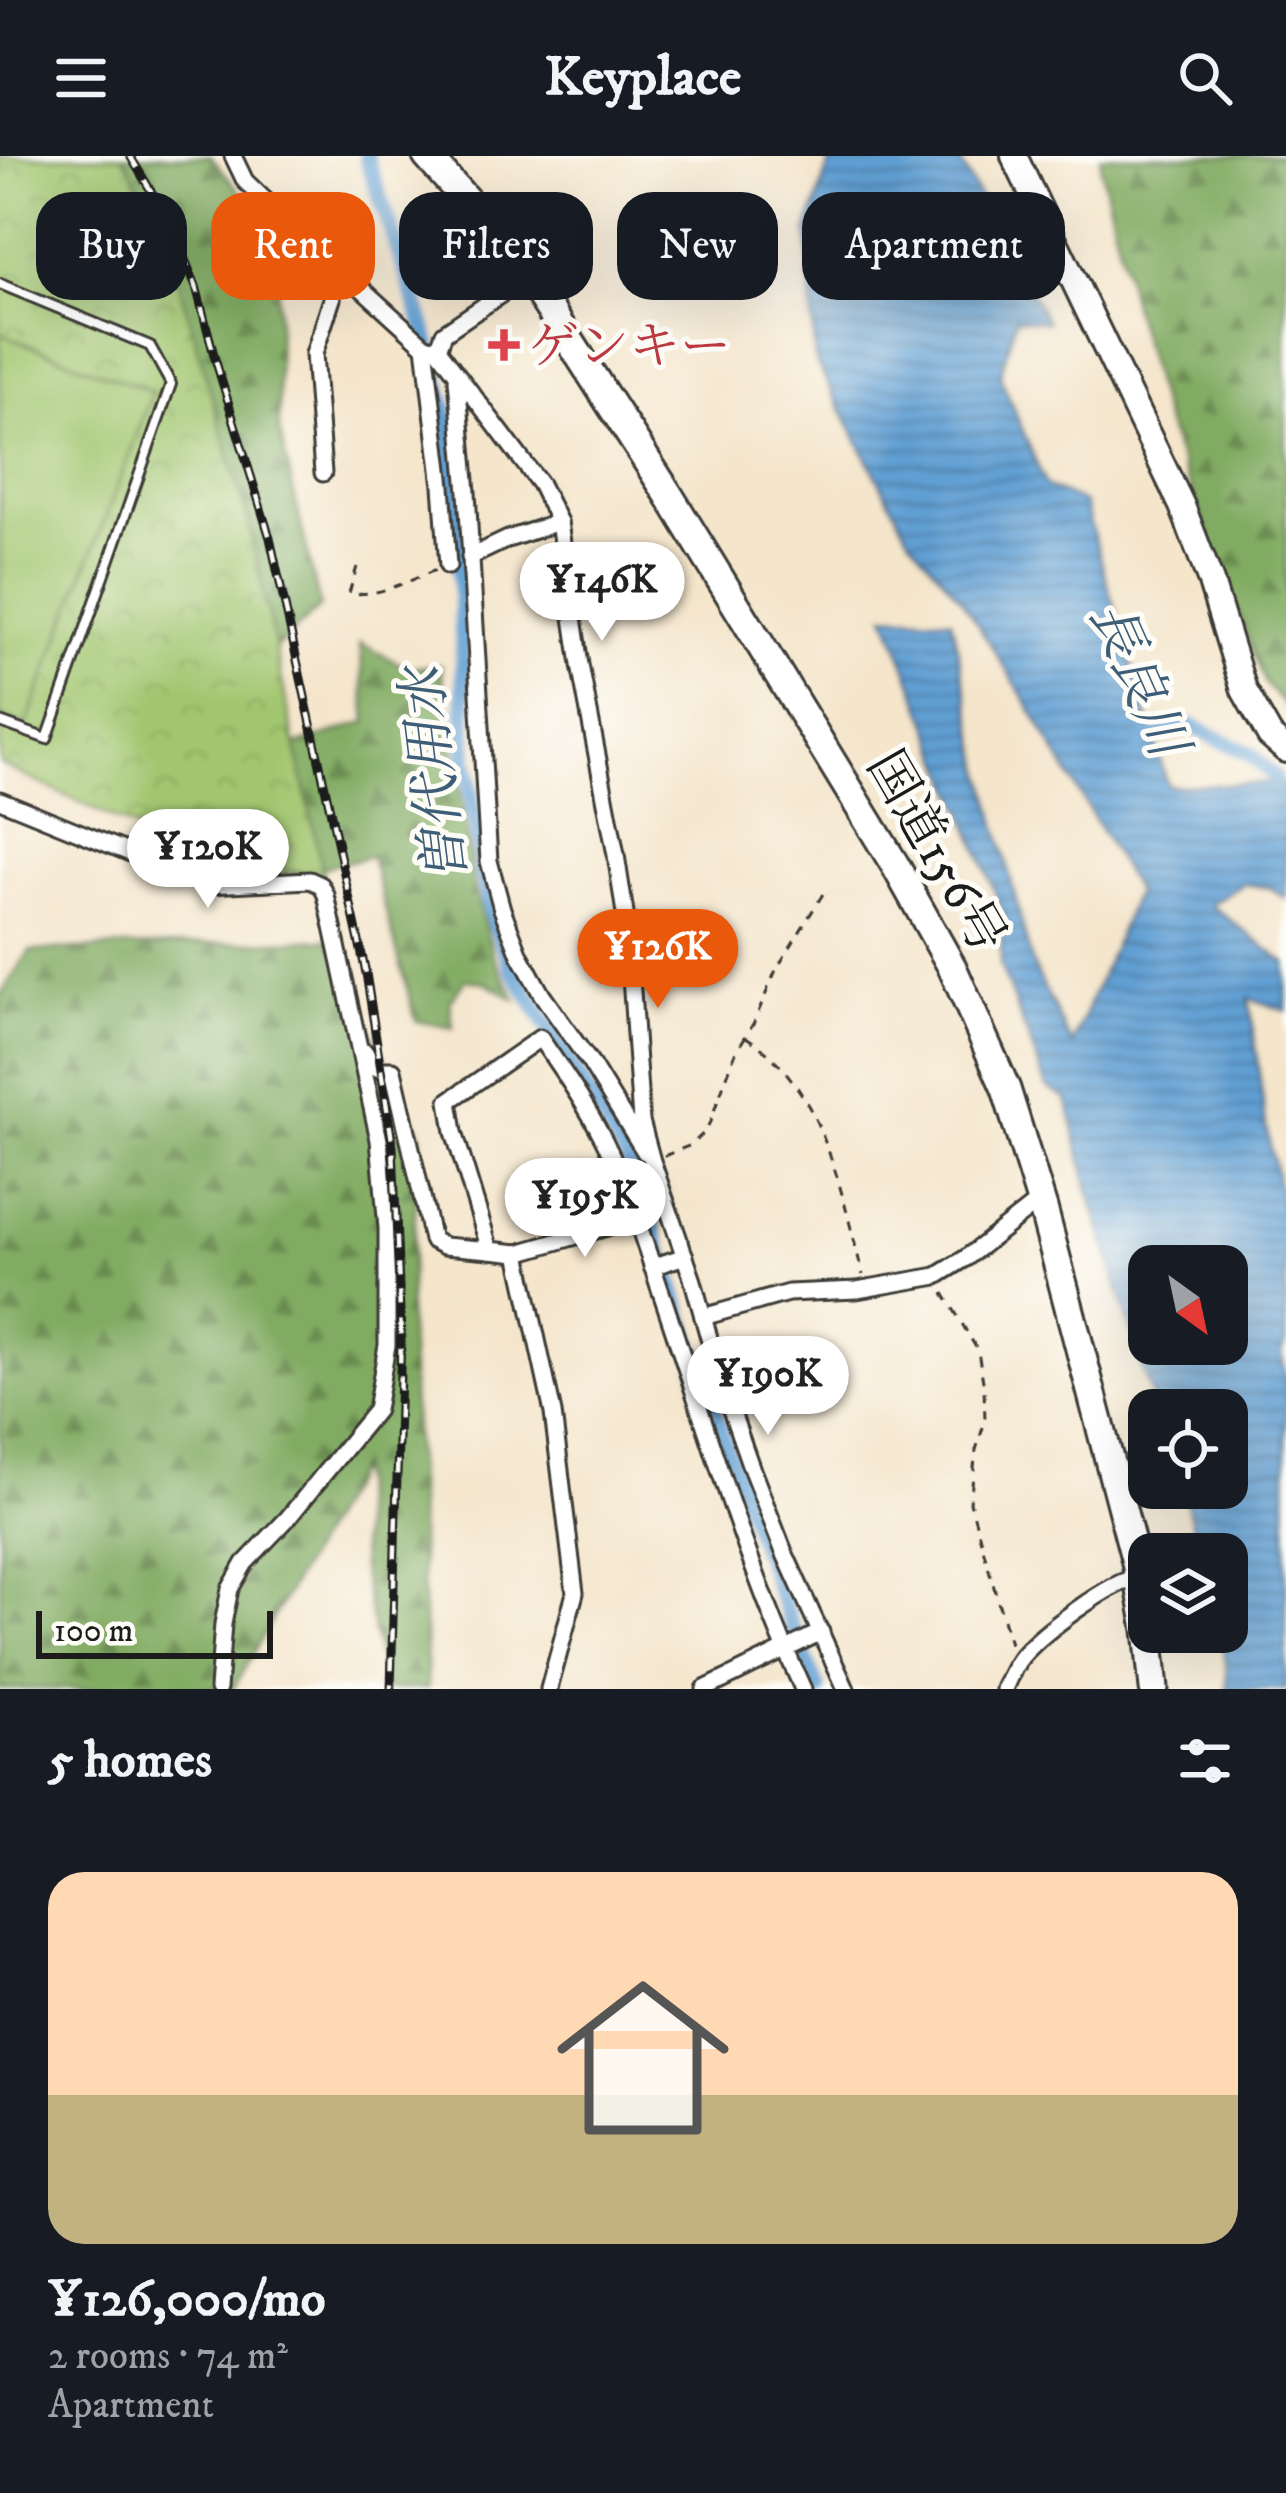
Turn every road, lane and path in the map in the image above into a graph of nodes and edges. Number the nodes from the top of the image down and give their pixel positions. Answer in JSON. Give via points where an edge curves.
{"nodes":[{"id":1,"x":232,"y":156,"type":"edge"},
{"id":2,"x":427,"y":156,"type":"edge"},
{"id":3,"x":1014,"y":156,"type":"edge"},
{"id":4,"x":257,"y":192,"type":"edge"},
{"id":5,"x":459,"y":192,"type":"edge"},
{"id":6,"x":0,"y":284,"type":"edge"},
{"id":7,"x":375,"y":297,"type":"edge"},
{"id":8,"x":332,"y":300,"type":"edge"},
{"id":9,"x":493,"y":300,"type":"edge"},
{"id":10,"x":543,"y":300,"type":"edge"},
{"id":11,"x":432,"y":347,"type":"junction"},
{"id":12,"x":457,"y":376,"type":"junction"},
{"id":13,"x":323,"y":472,"type":"dead end"},
{"id":14,"x":559,"y":522,"type":"junction"},
{"id":15,"x":470,"y":557,"type":"junction"},
{"id":16,"x":448,"y":566,"type":"joint"},
{"id":17,"x":357,"y":567,"type":"dead end"},
{"id":18,"x":0,"y":722,"type":"edge"},
{"id":19,"x":1278,"y":743,"type":"edge"},
{"id":20,"x":0,"y":800,"type":"edge"},
{"id":21,"x":826,"y":890,"type":"dead end"},
{"id":22,"x":357,"y":1037,"type":"junction"},
{"id":23,"x":745,"y":1037,"type":"junction"},
{"id":24,"x":651,"y":1159,"type":"junction"},
{"id":25,"x":1040,"y":1201,"type":"junction"},
{"id":26,"x":638,"y":1218,"type":"junction"},
{"id":27,"x":490,"y":1250,"type":"junction"},
{"id":28,"x":518,"y":1253,"type":"junction"},
{"id":29,"x":668,"y":1262,"type":"junction"},
{"id":30,"x":934,"y":1276,"type":"junction"},
{"id":31,"x":867,"y":1288,"type":"junction"},
{"id":32,"x":704,"y":1317,"type":"junction"},
{"id":33,"x":726,"y":1443,"type":"junction"},
{"id":34,"x":1128,"y":1539,"type":"edge"},
{"id":35,"x":1128,"y":1579,"type":"edge"},
{"id":36,"x":802,"y":1641,"type":"junction"},
{"id":37,"x":1149,"y":1653,"type":"edge"},
{"id":38,"x":1021,"y":1657,"type":"junction"},
{"id":39,"x":218,"y":1689,"type":"edge"},
{"id":40,"x":549,"y":1689,"type":"edge"},
{"id":41,"x":704,"y":1689,"type":"edge"},
{"id":42,"x":803,"y":1689,"type":"edge"},
{"id":43,"x":846,"y":1689,"type":"edge"},
{"id":44,"x":1004,"y":1689,"type":"edge"},
{"id":45,"x":1154,"y":1689,"type":"edge"}],
"edges":[{"from":1,"to":4,"type":"street"},
{"from":2,"to":5,"type":"highway","name":"国道156号"},
{"from":3,"to":19,"type":"main road","via":[[1182,506],[1244,690]]},
{"from":6,"to":18,"type":"lane","via":[[150,346],[171,384],[46,739]]},
{"from":7,"to":11,"type":"street"},
{"from":8,"to":13,"type":"street","via":[[314,354]]},
{"from":9,"to":11,"type":"street"},
{"from":10,"to":25,"type":"highway","name":"国道156号","via":[[933,932],[998,1071]]},
{"from":11,"to":12,"type":"street"},
{"from":11,"to":16,"type":"street"},
{"from":12,"to":14,"type":"street","via":[[540,484]]},
{"from":12,"to":15,"type":"street"},
{"from":14,"to":15,"type":"street"},
{"from":14,"to":24,"type":"street","via":[[625,914]]},
{"from":15,"to":24,"type":"street","via":[[486,840],[502,909],[542,995]]},
{"from":16,"to":17,"type":"path","via":[[365,595],[349,593]]},
{"from":20,"to":22,"type":"street","via":[[208,885],[321,885]]},
{"from":21,"to":23,"type":"path"},
{"from":22,"to":27,"type":"street","via":[[374,1069],[392,1070],[432,1240]]},
{"from":22,"to":39,"type":"street","via":[[387,1228],[387,1345],[376,1410],[230,1589]]},
{"from":23,"to":24,"type":"path","via":[[706,1130],[674,1154]]},
{"from":23,"to":31,"type":"path","via":[[778,1060],[806,1100]]},
{"from":24,"to":29,"type":"street"},
{"from":25,"to":30,"type":"street"},
{"from":25,"to":34,"type":"highway","name":"国道156号"},
{"from":26,"to":27,"type":"street","via":[[603,1138],[540,1038],[449,1101]]},
{"from":26,"to":28,"type":"street"},
{"from":26,"to":29,"type":"street"},
{"from":27,"to":28,"type":"street"},
{"from":28,"to":40,"type":"street","via":[[553,1413],[575,1593]]},
{"from":29,"to":32,"type":"street"},
{"from":29,"to":33,"type":"street"},
{"from":30,"to":31,"type":"street"},
{"from":30,"to":38,"type":"path","via":[[979,1351],[985,1421],[970,1502],[1009,1642]]},
{"from":31,"to":32,"type":"street","via":[[788,1293]]},
{"from":32,"to":33,"type":"street"},
{"from":33,"to":36,"type":"street"},
{"from":33,"to":36,"type":"street","via":[[784,1552]]},
{"from":35,"to":38,"type":"street"},
{"from":36,"to":41,"type":"street"},
{"from":36,"to":42,"type":"street"},
{"from":36,"to":43,"type":"street"},
{"from":37,"to":45,"type":"highway","name":"国道156号"},
{"from":38,"to":44,"type":"street"}]}
